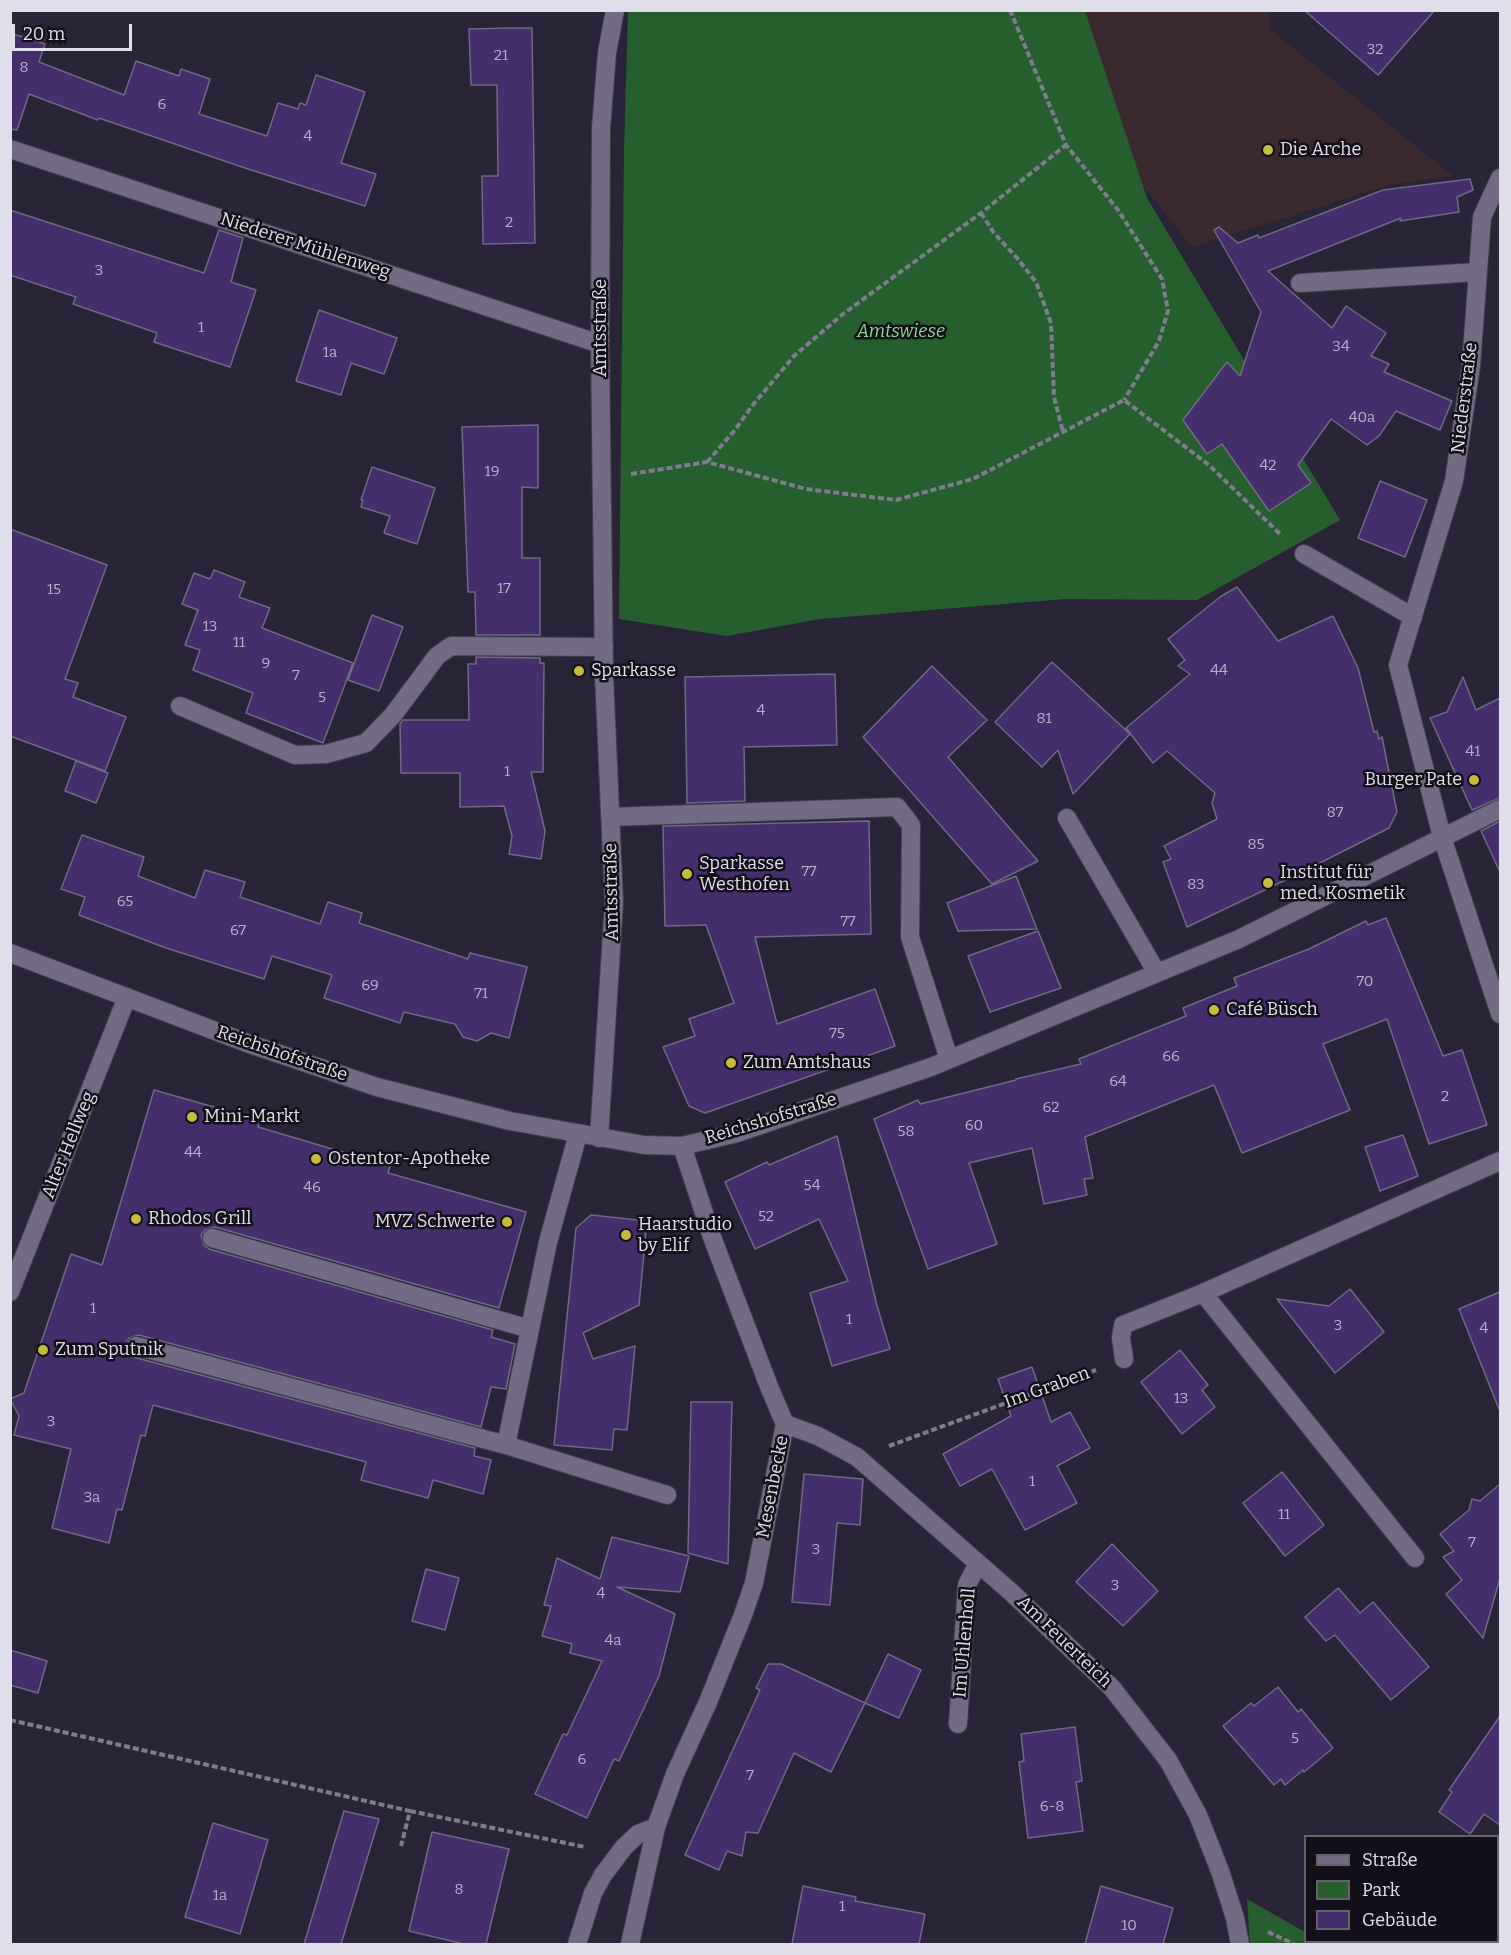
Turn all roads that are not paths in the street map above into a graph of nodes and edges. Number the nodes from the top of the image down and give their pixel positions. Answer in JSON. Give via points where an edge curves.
{"nodes":[{"id":1,"x":615,"y":10,"type":"edge"},
{"id":2,"x":10,"y":149,"type":"edge"},
{"id":3,"x":1500,"y":178,"type":"edge"},
{"id":4,"x":1478,"y":272,"type":"junction"},
{"id":5,"x":1300,"y":283,"type":"dead end"},
{"id":6,"x":600,"y":344,"type":"junction"},
{"id":7,"x":1304,"y":554,"type":"road end"},
{"id":8,"x":1413,"y":617,"type":"junction"},
{"id":9,"x":604,"y":646,"type":"junction"},
{"id":10,"x":180,"y":706,"type":"dead end"},
{"id":11,"x":1500,"y":809,"type":"edge"},
{"id":12,"x":610,"y":817,"type":"junction"},
{"id":13,"x":1067,"y":818,"type":"dead end"},
{"id":14,"x":1442,"y":837,"type":"junction"},
{"id":15,"x":10,"y":953,"type":"edge"},
{"id":16,"x":1157,"y":973,"type":"junction"},
{"id":17,"x":127,"y":998,"type":"junction"},
{"id":18,"x":1500,"y":1014,"type":"edge"},
{"id":19,"x":949,"y":1059,"type":"junction"},
{"id":20,"x":578,"y":1134,"type":"junction"},
{"id":21,"x":599,"y":1138,"type":"junction"},
{"id":22,"x":682,"y":1146,"type":"junction"},
{"id":23,"x":1500,"y":1161,"type":"edge"},
{"id":24,"x":212,"y":1238,"type":"dead end"},
{"id":25,"x":10,"y":1292,"type":"edge"},
{"id":26,"x":1203,"y":1293,"type":"junction"},
{"id":27,"x":530,"y":1329,"type":"junction"},
{"id":28,"x":136,"y":1346,"type":"dead end"},
{"id":29,"x":1124,"y":1359,"type":"road end"},
{"id":30,"x":785,"y":1424,"type":"junction"},
{"id":31,"x":506,"y":1445,"type":"junction"},
{"id":32,"x":667,"y":1495,"type":"dead end"},
{"id":33,"x":1415,"y":1558,"type":"dead end"},
{"id":34,"x":978,"y":1563,"type":"junction"},
{"id":35,"x":958,"y":1724,"type":"dead end"},
{"id":36,"x":657,"y":1827,"type":"junction"},
{"id":37,"x":577,"y":1944,"type":"edge"},
{"id":38,"x":630,"y":1944,"type":"edge"},
{"id":39,"x":1240,"y":1944,"type":"edge"}],
"edges":[{"from":1,"to":6,"type":"street","name":"Amtsstraße","via":[[601,128]]},
{"from":2,"to":6,"type":"street","name":"Niederer Mühlenweg"},
{"from":3,"to":4,"type":"street","name":"Niederstraße","via":[[1482,217]]},
{"from":4,"to":5,"type":"street"},
{"from":4,"to":8,"type":"street","name":"Niederstraße","via":[[1471,366],[1454,481]]},
{"from":6,"to":9,"type":"street","name":"Amtsstraße"},
{"from":7,"to":8,"type":"street"},
{"from":8,"to":14,"type":"street","name":"Niederstraße","via":[[1398,665]]},
{"from":9,"to":10,"type":"street","via":[[451,646],[437,656],[393,715],[366,743],[326,754],[295,754]]},
{"from":9,"to":12,"type":"street","name":"Amtsstraße"},
{"from":11,"to":14,"type":"street","name":"Reichshofstraße"},
{"from":12,"to":19,"type":"street","via":[[897,807],[911,825],[909,937]]},
{"from":12,"to":21,"type":"street","name":"Amtsstraße","via":[[613,943]]},
{"from":13,"to":16,"type":"street"},
{"from":14,"to":16,"type":"street","name":"Reichshofstraße","via":[[1239,939]]},
{"from":14,"to":18,"type":"street","name":"Niederstraße"},
{"from":15,"to":17,"type":"street","name":"Reichshofstraße"},
{"from":16,"to":19,"type":"street","name":"Reichshofstraße"},
{"from":17,"to":20,"type":"street","name":"Reichshofstraße","via":[[377,1087]]},
{"from":17,"to":25,"type":"street","name":"Alter Hellweg"},
{"from":19,"to":22,"type":"street","name":"Reichshofstraße","via":[[737,1133]]},
{"from":20,"to":21,"type":"street","name":"Reichshofstraße"},
{"from":20,"to":27,"type":"street","via":[[548,1242]]},
{"from":21,"to":22,"type":"street","name":"Reichshofstraße"},
{"from":22,"to":30,"type":"street","name":"Mesenbecke","via":[[712,1237]]},
{"from":23,"to":26,"type":"street"},
{"from":24,"to":27,"type":"street"},
{"from":26,"to":29,"type":"street","via":[[1123,1325]]},
{"from":26,"to":33,"type":"street"},
{"from":27,"to":31,"type":"street"},
{"from":28,"to":31,"type":"street"},
{"from":30,"to":34,"type":"street","name":"Am Feuerteich","via":[[857,1457]]},
{"from":30,"to":36,"type":"street","name":"Mesenbecke","via":[[754,1583]]},
{"from":31,"to":32,"type":"street"},
{"from":34,"to":35,"type":"street","name":"Im Uhlenholl","via":[[967,1585]]},
{"from":34,"to":39,"type":"street","name":"Am Feuerteich","via":[[1112,1688],[1168,1760],[1198,1815],[1217,1862]]},
{"from":36,"to":37,"type":"street","via":[[638,1834],[614,1860],[593,1893]]},
{"from":36,"to":38,"type":"street","name":"Mesenbecke"}]}
